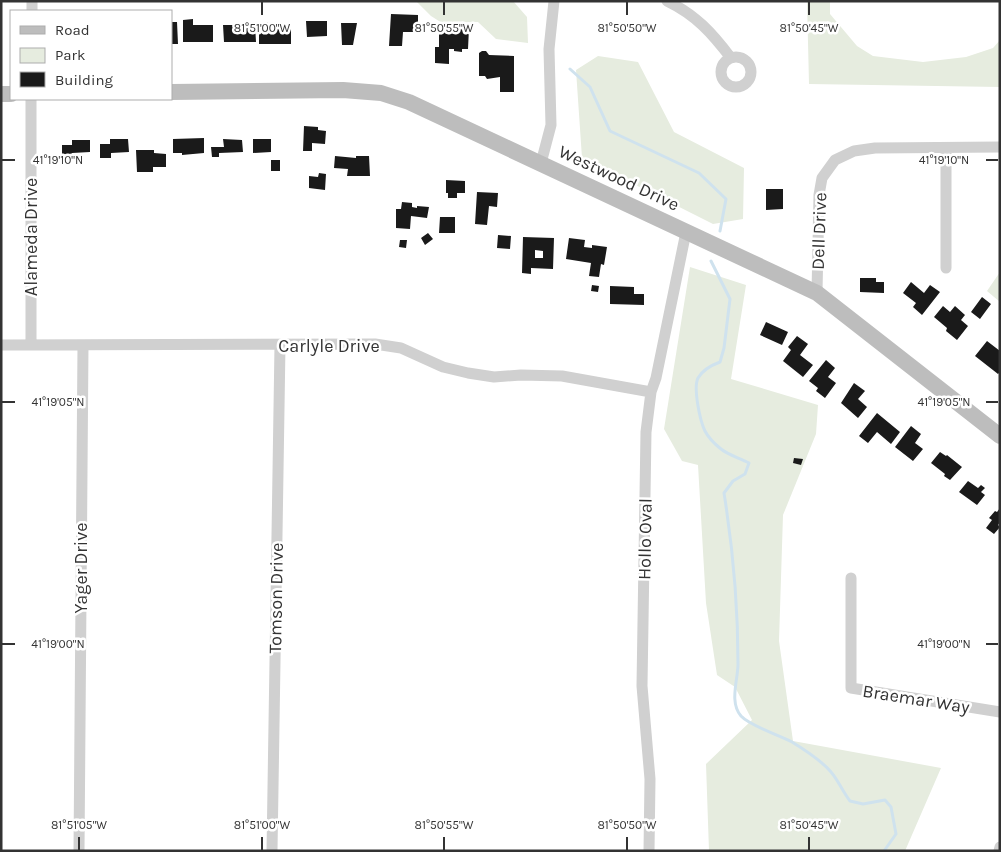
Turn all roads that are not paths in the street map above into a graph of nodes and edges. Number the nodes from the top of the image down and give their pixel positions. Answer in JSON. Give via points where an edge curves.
{"nodes":[{"id":1,"x":554,"y":1,"type":"edge"},
{"id":2,"x":667,"y":1,"type":"edge"},
{"id":3,"x":684,"y":5,"type":"edge"},
{"id":4,"x":731,"y":58,"type":"dead end"},
{"id":5,"x":172,"y":92,"type":"edge"},
{"id":6,"x":31,"y":100,"type":"edge"},
{"id":7,"x":1000,"y":147,"type":"edge"},
{"id":8,"x":946,"y":148,"type":"junction"},
{"id":9,"x":541,"y":163,"type":"junction"},
{"id":10,"x":686,"y":232,"type":"junction"},
{"id":11,"x":946,"y":268,"type":"dead end"},
{"id":12,"x":817,"y":293,"type":"junction"},
{"id":13,"x":1,"y":345,"type":"edge"},
{"id":14,"x":31,"y":345,"type":"junction"},
{"id":15,"x":83,"y":345,"type":"junction"},
{"id":16,"x":280,"y":345,"type":"junction"},
{"id":17,"x":650,"y":392,"type":"junction"},
{"id":18,"x":1000,"y":436,"type":"edge"},
{"id":19,"x":851,"y":578,"type":"dead end"},
{"id":20,"x":1000,"y":712,"type":"edge"},
{"id":21,"x":1000,"y":847,"type":"edge"},
{"id":22,"x":79,"y":851,"type":"edge"},
{"id":23,"x":272,"y":851,"type":"edge"},
{"id":24,"x":649,"y":851,"type":"edge"},
{"id":25,"x":999,"y":851,"type":"edge"}],
"edges":[{"from":1,"to":9,"type":"street","via":[[549,49],[551,125]]},
{"from":2,"to":3,"type":"street"},
{"from":3,"to":4,"type":"street"},
{"from":5,"to":9,"type":"street","name":"Westwood Drive","via":[[343,90],[381,93],[408,102]]},
{"from":6,"to":14,"type":"street","name":"Alameda Drive"},
{"from":7,"to":8,"type":"street","name":"Dell Drive"},
{"from":8,"to":11,"type":"street"},
{"from":8,"to":12,"type":"street","name":"Dell Drive","via":[[875,148],[854,151],[835,160],[822,178],[819,195]]},
{"from":9,"to":10,"type":"street","name":"Westwood Drive"},
{"from":10,"to":12,"type":"street","name":"Westwood Drive"},
{"from":10,"to":17,"type":"street","name":"Hollo Oval","via":[[656,378]]},
{"from":12,"to":18,"type":"street","name":"Westwood Drive"},
{"from":13,"to":14,"type":"street","name":"Carlyle Drive"},
{"from":14,"to":15,"type":"street","name":"Carlyle Drive"},
{"from":15,"to":16,"type":"street","name":"Carlyle Drive"},
{"from":15,"to":22,"type":"street","name":"Yager Drive"},
{"from":16,"to":17,"type":"street","name":"Carlyle Drive","via":[[375,344],[402,348],[443,368],[468,373],[494,377],[562,376]]},
{"from":16,"to":23,"type":"street","name":"Tomson Drive"},
{"from":17,"to":24,"type":"street","name":"Hollo Oval","via":[[646,432],[642,686],[650,779]]},
{"from":19,"to":20,"type":"street","name":"Braemar Way","via":[[851,688]]},
{"from":21,"to":25,"type":"street"}]}
